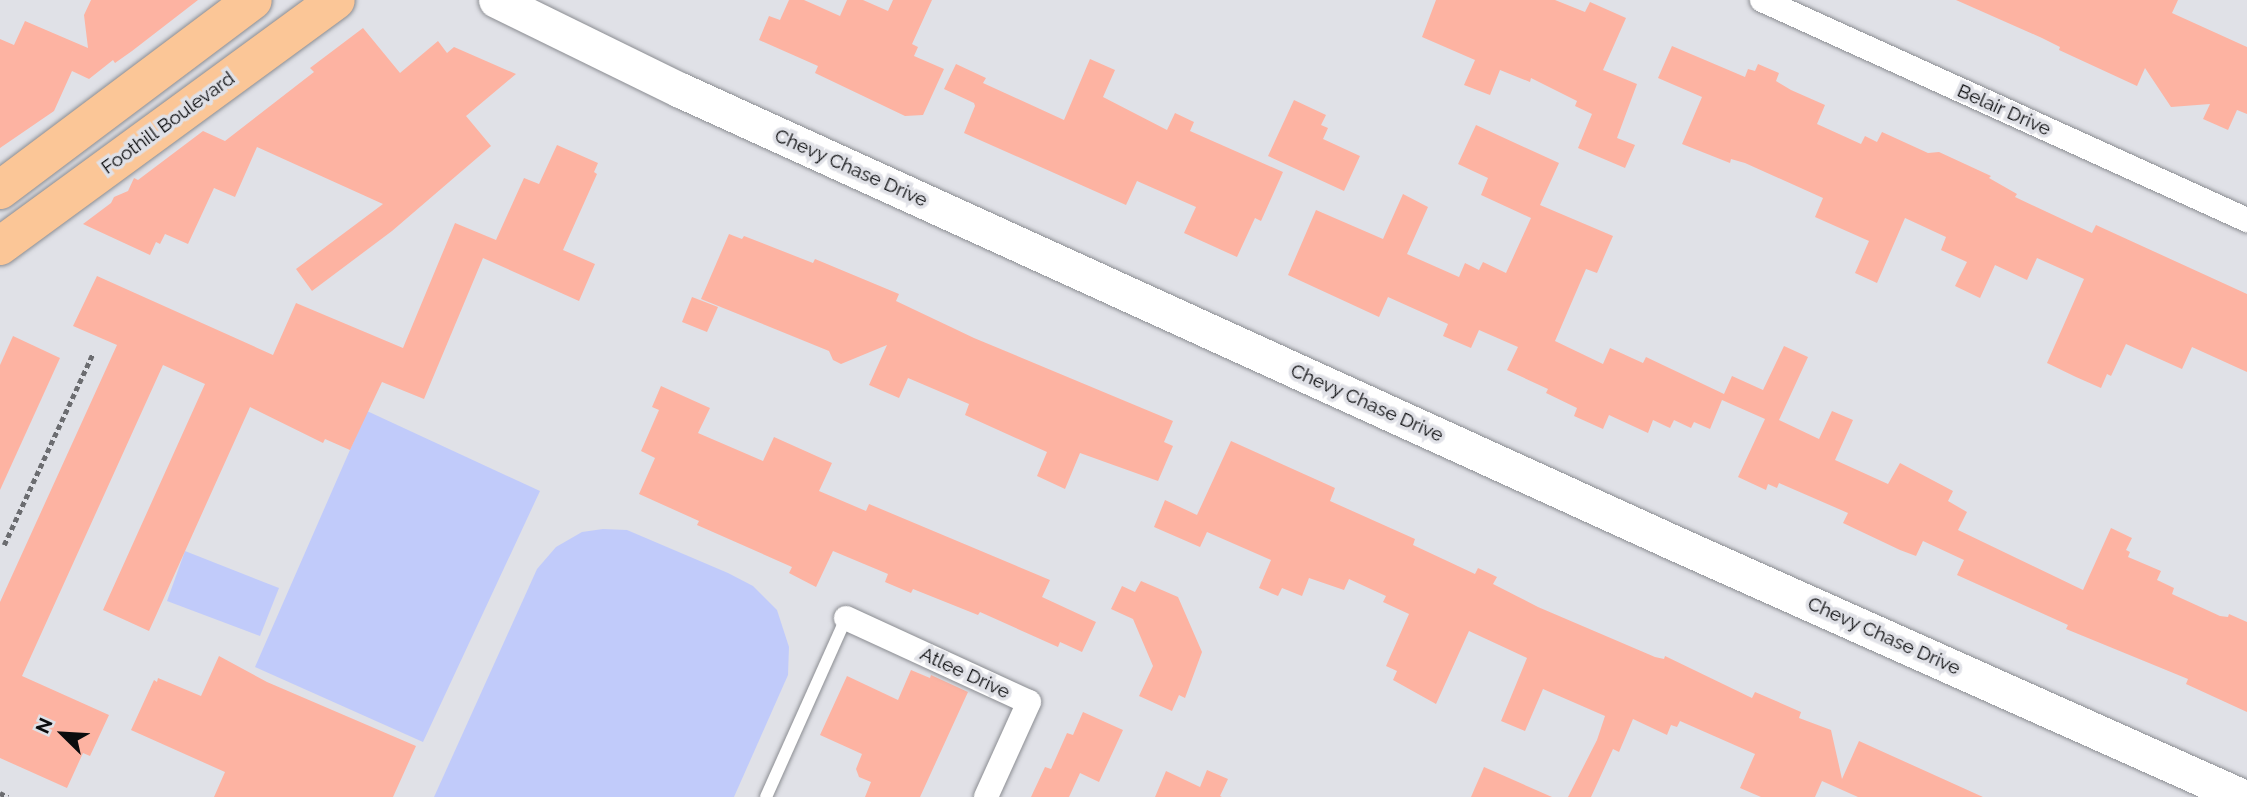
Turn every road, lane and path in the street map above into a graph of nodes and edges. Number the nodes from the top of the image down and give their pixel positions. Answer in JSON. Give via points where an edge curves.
{"nodes":[{"id":1,"x":253,"y":0,"type":"edge"},
{"id":2,"x":336,"y":0,"type":"edge"},
{"id":3,"x":496,"y":0,"type":"edge"},
{"id":4,"x":1762,"y":0,"type":"edge"},
{"id":5,"x":0,"y":190,"type":"edge"},
{"id":6,"x":2247,"y":220,"type":"edge"},
{"id":7,"x":0,"y":246,"type":"edge"},
{"id":8,"x":93,"y":353,"type":"dead end"},
{"id":9,"x":4,"y":545,"type":"dead end"},
{"id":10,"x":846,"y":618,"type":"joint"},
{"id":11,"x":0,"y":793,"type":"edge"},
{"id":12,"x":8,"y":797,"type":"edge"},
{"id":13,"x":766,"y":797,"type":"edge"},
{"id":14,"x":986,"y":797,"type":"edge"},
{"id":15,"x":2243,"y":797,"type":"edge"}],
"edges":[{"from":1,"to":5,"type":"main road"},
{"from":2,"to":7,"type":"main road","name":"Foothill Boulevard"},
{"from":3,"to":15,"type":"main road","name":"Chevy Chase Drive","via":[[680,90]]},
{"from":4,"to":6,"type":"street","name":"Belair Drive"},
{"from":8,"to":9,"type":"path"},
{"from":10,"to":13,"type":"lane"},
{"from":10,"to":14,"type":"street","name":"Atlee Drive","via":[[1028,702]]},
{"from":11,"to":12,"type":"path"}]}
